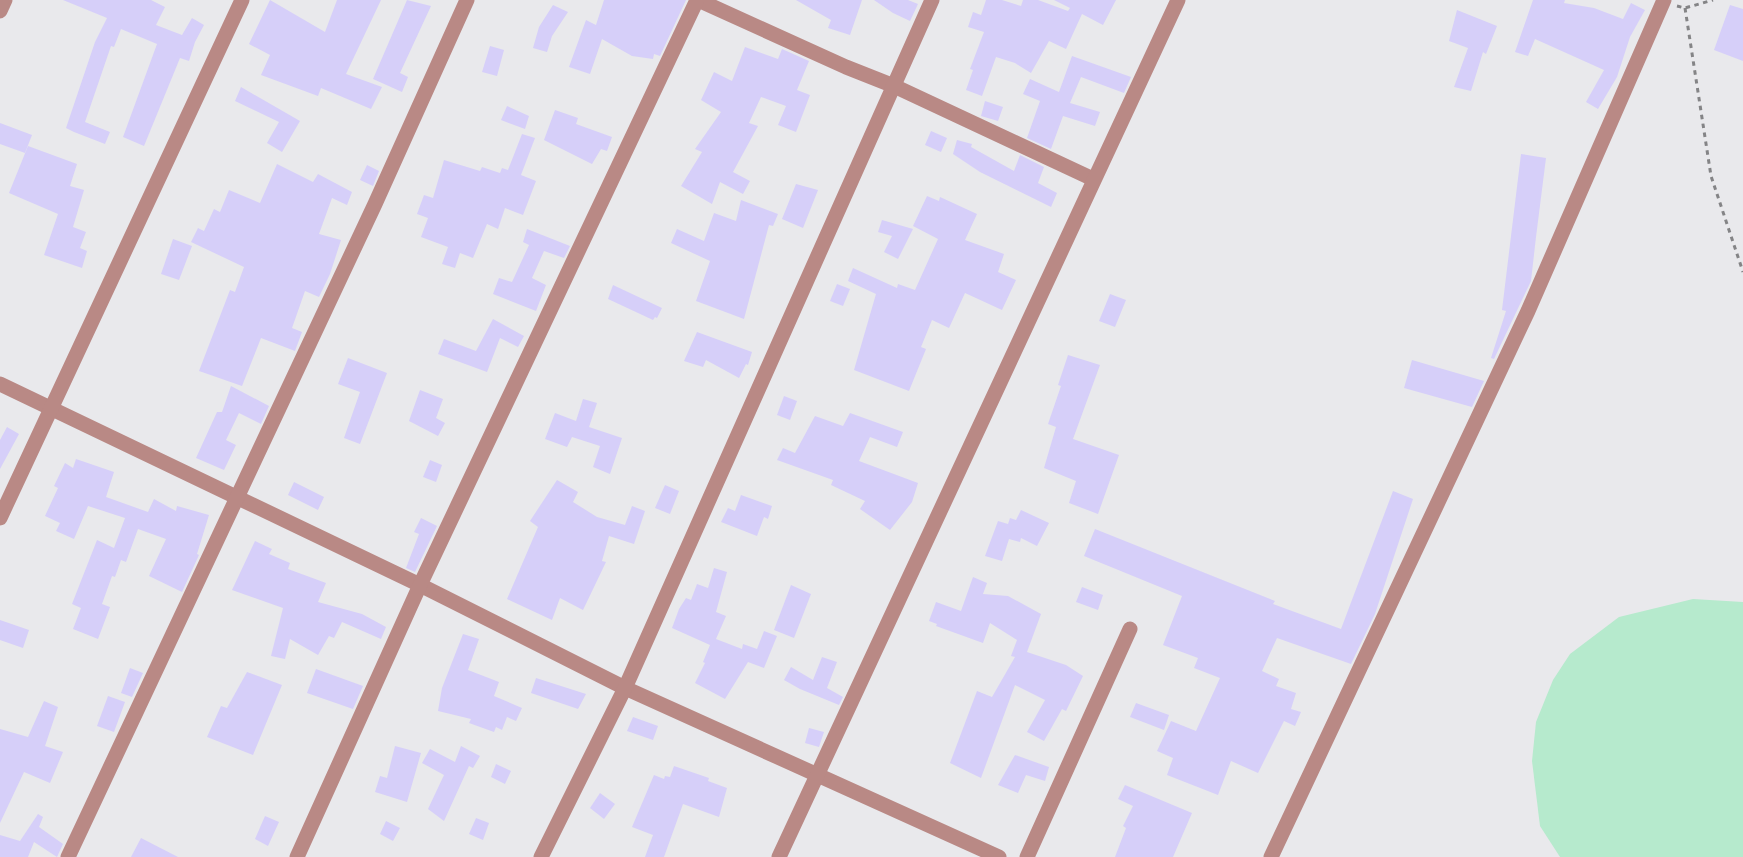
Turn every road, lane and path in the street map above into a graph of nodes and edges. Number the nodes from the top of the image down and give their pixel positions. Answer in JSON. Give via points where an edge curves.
{"nodes":[{"id":1,"x":5,"y":0,"type":"edge"},
{"id":2,"x":242,"y":0,"type":"edge"},
{"id":3,"x":467,"y":0,"type":"edge"},
{"id":4,"x":698,"y":0,"type":"edge"},
{"id":5,"x":932,"y":0,"type":"edge"},
{"id":6,"x":1178,"y":0,"type":"edge"},
{"id":7,"x":1664,"y":0,"type":"edge"},
{"id":8,"x":1713,"y":0,"type":"edge"},
{"id":9,"x":0,"y":11,"type":"edge"},
{"id":10,"x":894,"y":86,"type":"junction"},
{"id":11,"x":1093,"y":179,"type":"junction"},
{"id":12,"x":1743,"y":272,"type":"edge"},
{"id":13,"x":0,"y":384,"type":"edge"},
{"id":14,"x":51,"y":409,"type":"junction"},
{"id":15,"x":238,"y":497,"type":"junction"},
{"id":16,"x":0,"y":518,"type":"edge"},
{"id":17,"x":420,"y":585,"type":"junction"},
{"id":18,"x":1130,"y":629,"type":"dead end"},
{"id":19,"x":625,"y":687,"type":"junction"},
{"id":20,"x":818,"y":774,"type":"junction"},
{"id":21,"x":68,"y":857,"type":"edge"},
{"id":22,"x":297,"y":857,"type":"edge"},
{"id":23,"x":541,"y":857,"type":"edge"},
{"id":24,"x":778,"y":857,"type":"edge"},
{"id":25,"x":999,"y":857,"type":"edge"},
{"id":26,"x":1027,"y":857,"type":"edge"},
{"id":27,"x":1271,"y":857,"type":"edge"}],
"edges":[{"from":1,"to":9,"type":"street"},
{"from":2,"to":14,"type":"street"},
{"from":3,"to":15,"type":"street"},
{"from":4,"to":10,"type":"street"},
{"from":4,"to":17,"type":"street"},
{"from":5,"to":10,"type":"street"},
{"from":6,"to":11,"type":"street"},
{"from":7,"to":27,"type":"street","via":[[1523,322]]},
{"from":8,"to":12,"type":"path","via":[[1684,8],[1711,176]]},
{"from":10,"to":11,"type":"street"},
{"from":10,"to":19,"type":"street"},
{"from":11,"to":20,"type":"street"},
{"from":13,"to":14,"type":"street"},
{"from":14,"to":15,"type":"street"},
{"from":14,"to":16,"type":"street"},
{"from":15,"to":17,"type":"street"},
{"from":15,"to":21,"type":"street"},
{"from":17,"to":19,"type":"street"},
{"from":17,"to":22,"type":"street"},
{"from":18,"to":26,"type":"street"},
{"from":19,"to":20,"type":"street"},
{"from":19,"to":23,"type":"street"},
{"from":20,"to":24,"type":"street"},
{"from":20,"to":25,"type":"street"}]}
